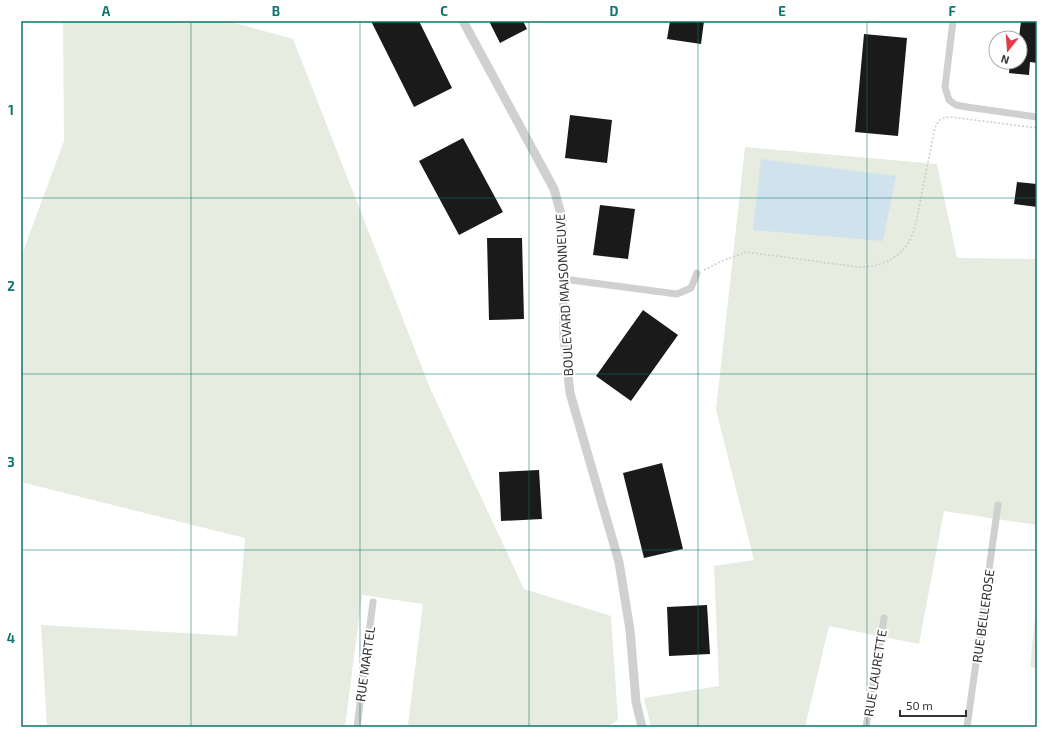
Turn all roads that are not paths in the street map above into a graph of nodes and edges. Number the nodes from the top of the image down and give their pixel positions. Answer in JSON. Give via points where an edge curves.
{"nodes":[{"id":1,"x":463,"y":21,"type":"edge"},
{"id":2,"x":953,"y":21,"type":"edge"},
{"id":3,"x":1037,"y":117,"type":"edge"},
{"id":4,"x":697,"y":273,"type":"road end"},
{"id":5,"x":563,"y":279,"type":"junction"},
{"id":6,"x":998,"y":505,"type":"dead end"},
{"id":7,"x":373,"y":602,"type":"dead end"},
{"id":8,"x":884,"y":618,"type":"dead end"},
{"id":9,"x":356,"y":727,"type":"edge"},
{"id":10,"x":642,"y":727,"type":"edge"},
{"id":11,"x":866,"y":727,"type":"edge"},
{"id":12,"x":967,"y":727,"type":"edge"}],
"edges":[{"from":1,"to":5,"type":"street","name":"BOULEVARD MAISONNEUVE","via":[[554,189],[562,218]]},
{"from":2,"to":3,"type":"street","via":[[946,87],[949,100],[962,106]]},
{"from":4,"to":5,"type":"street","via":[[691,288],[677,294]]},
{"from":5,"to":10,"type":"street","name":"BOULEVARD MAISONNEUVE","via":[[565,361],[570,393],[619,562],[630,630],[636,702]]},
{"from":6,"to":12,"type":"street","name":"RUE BELLEROSE"},
{"from":7,"to":9,"type":"street","name":"RUE MARTEL"},
{"from":8,"to":11,"type":"street","name":"RUE LAURETTE"}]}
